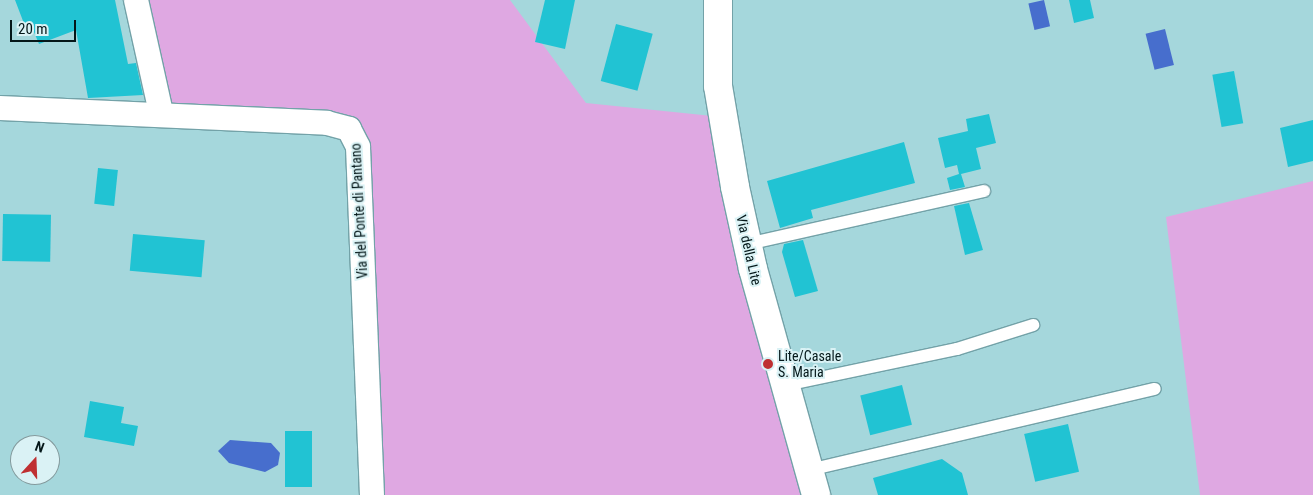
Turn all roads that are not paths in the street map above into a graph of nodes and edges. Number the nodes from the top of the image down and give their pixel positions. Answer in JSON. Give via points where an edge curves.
{"nodes":[{"id":1,"x":136,"y":0,"type":"edge"},
{"id":2,"x":718,"y":0,"type":"edge"},
{"id":3,"x":0,"y":108,"type":"edge"},
{"id":4,"x":161,"y":113,"type":"junction"},
{"id":5,"x":984,"y":191,"type":"dead end"},
{"id":6,"x":747,"y":244,"type":"junction"},
{"id":7,"x":1033,"y":325,"type":"dead end"},
{"id":8,"x":786,"y":385,"type":"junction"},
{"id":9,"x":1155,"y":389,"type":"dead end"},
{"id":10,"x":813,"y":482,"type":"edge"},
{"id":11,"x":372,"y":495,"type":"edge"}],
"edges":[{"from":1,"to":4,"type":"street"},
{"from":2,"to":6,"type":"street","name":"Via della Lite","via":[[718,86]]},
{"from":3,"to":4,"type":"street","name":"Via del Ponte di Pantano"},
{"from":4,"to":11,"type":"street","name":"Via del Ponte di Pantano","via":[[336,124],[354,134],[358,147]]},
{"from":5,"to":6,"type":"lane"},
{"from":6,"to":8,"type":"street","name":"Via della Lite"},
{"from":7,"to":8,"type":"lane","via":[[956,350]]},
{"from":8,"to":10,"type":"street","name":"Via della Lite"},
{"from":9,"to":10,"type":"lane"}]}
